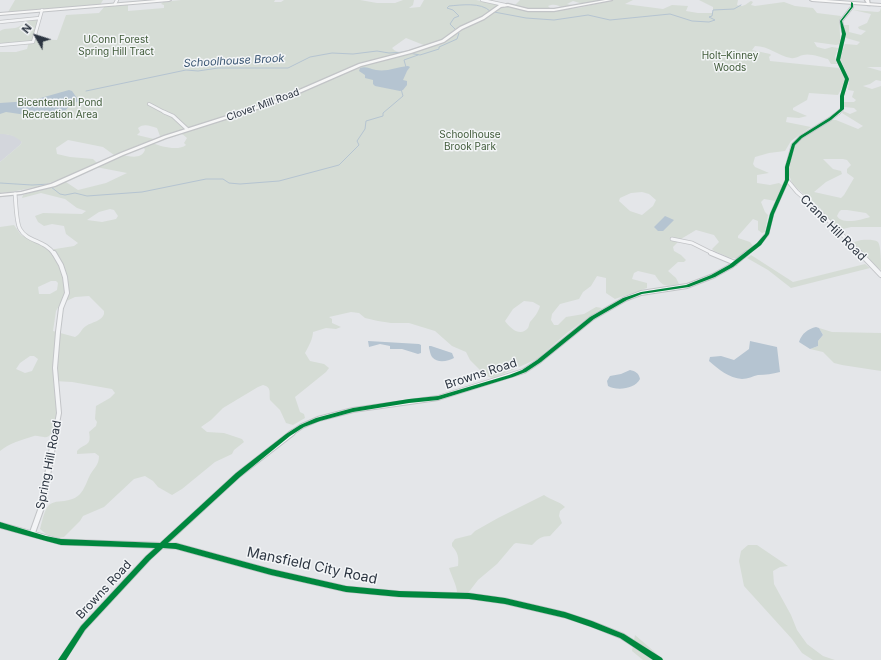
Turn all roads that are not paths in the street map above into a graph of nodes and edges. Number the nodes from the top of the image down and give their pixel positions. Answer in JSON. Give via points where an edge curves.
{"nodes":[{"id":1,"x":117,"y":0,"type":"edge"},
{"id":2,"x":169,"y":0,"type":"edge"},
{"id":3,"x":482,"y":0,"type":"edge"},
{"id":4,"x":610,"y":0,"type":"edge"},
{"id":5,"x":812,"y":0,"type":"edge"},
{"id":6,"x":868,"y":2,"type":"edge"},
{"id":7,"x":852,"y":3,"type":"junction"},
{"id":8,"x":115,"y":4,"type":"junction"},
{"id":9,"x":505,"y":5,"type":"junction"},
{"id":10,"x":881,"y":5,"type":"edge"},
{"id":11,"x":42,"y":10,"type":"junction"},
{"id":12,"x":0,"y":14,"type":"edge"},
{"id":13,"x":40,"y":18,"type":"junction"},
{"id":14,"x":0,"y":23,"type":"edge"},
{"id":15,"x":0,"y":45,"type":"edge"},
{"id":16,"x":149,"y":104,"type":"dead end"},
{"id":17,"x":187,"y":130,"type":"junction"},
{"id":18,"x":787,"y":180,"type":"junction"},
{"id":19,"x":15,"y":194,"type":"junction"},
{"id":20,"x":0,"y":195,"type":"edge"},
{"id":21,"x":672,"y":239,"type":"dead end"},
{"id":22,"x":735,"y":263,"type":"junction"},
{"id":23,"x":881,"y":275,"type":"edge"},
{"id":24,"x":0,"y":525,"type":"edge"},
{"id":25,"x":32,"y":534,"type":"junction"},
{"id":26,"x":162,"y":545,"type":"junction"},
{"id":27,"x":62,"y":660,"type":"edge"},
{"id":28,"x":659,"y":660,"type":"edge"}],
"edges":[{"from":1,"to":8,"type":"street"},
{"from":2,"to":8,"type":"main road"},
{"from":3,"to":9,"type":"street"},
{"from":4,"to":9,"type":"street","via":[[554,10],[528,10]]},
{"from":5,"to":7,"type":"main road"},
{"from":6,"to":7,"type":"main road"},
{"from":6,"to":10,"type":"main road"},
{"from":7,"to":18,"type":"street","name":"Browns Road","via":[[852,7],[841,21],[844,34],[838,60],[847,79],[842,96],[842,109],[793,145],[787,164]]},
{"from":8,"to":11,"type":"main road"},
{"from":9,"to":17,"type":"street","name":"Clover Mill Road","via":[[499,6],[443,41],[360,65],[275,102]]},
{"from":11,"to":12,"type":"main road"},
{"from":11,"to":13,"type":"street"},
{"from":13,"to":14,"type":"street"},
{"from":13,"to":15,"type":"street","via":[[33,42]]},
{"from":16,"to":17,"type":"street","via":[[176,118]]},
{"from":17,"to":19,"type":"street","name":"Clover Mill Road","via":[[122,154],[53,185]]},
{"from":18,"to":22,"type":"street","name":"Browns Road","via":[[765,237]]},
{"from":18,"to":23,"type":"street","name":"Crane Hill Road"},
{"from":19,"to":20,"type":"street"},
{"from":19,"to":25,"type":"street","name":"Spring Hill Road","via":[[19,228],[26,236],[50,248],[61,265],[67,293],[61,308],[57,340],[59,413],[42,506]]},
{"from":21,"to":22,"type":"street","via":[[692,243],[706,252]]},
{"from":22,"to":26,"type":"street","name":"Browns Road","via":[[720,273],[692,285],[641,293],[625,299],[592,318],[524,371],[438,398],[353,410],[302,426],[288,434],[243,471]]},
{"from":24,"to":25,"type":"street","name":"Mansfield City Road"},
{"from":25,"to":26,"type":"street","name":"Mansfield City Road","via":[[46,540],[63,542]]},
{"from":26,"to":27,"type":"street","name":"Browns Road","via":[[87,623]]},
{"from":26,"to":28,"type":"street","name":"Mansfield City Road","via":[[176,546],[346,589],[469,596],[505,601],[565,615],[622,636]]}]}
